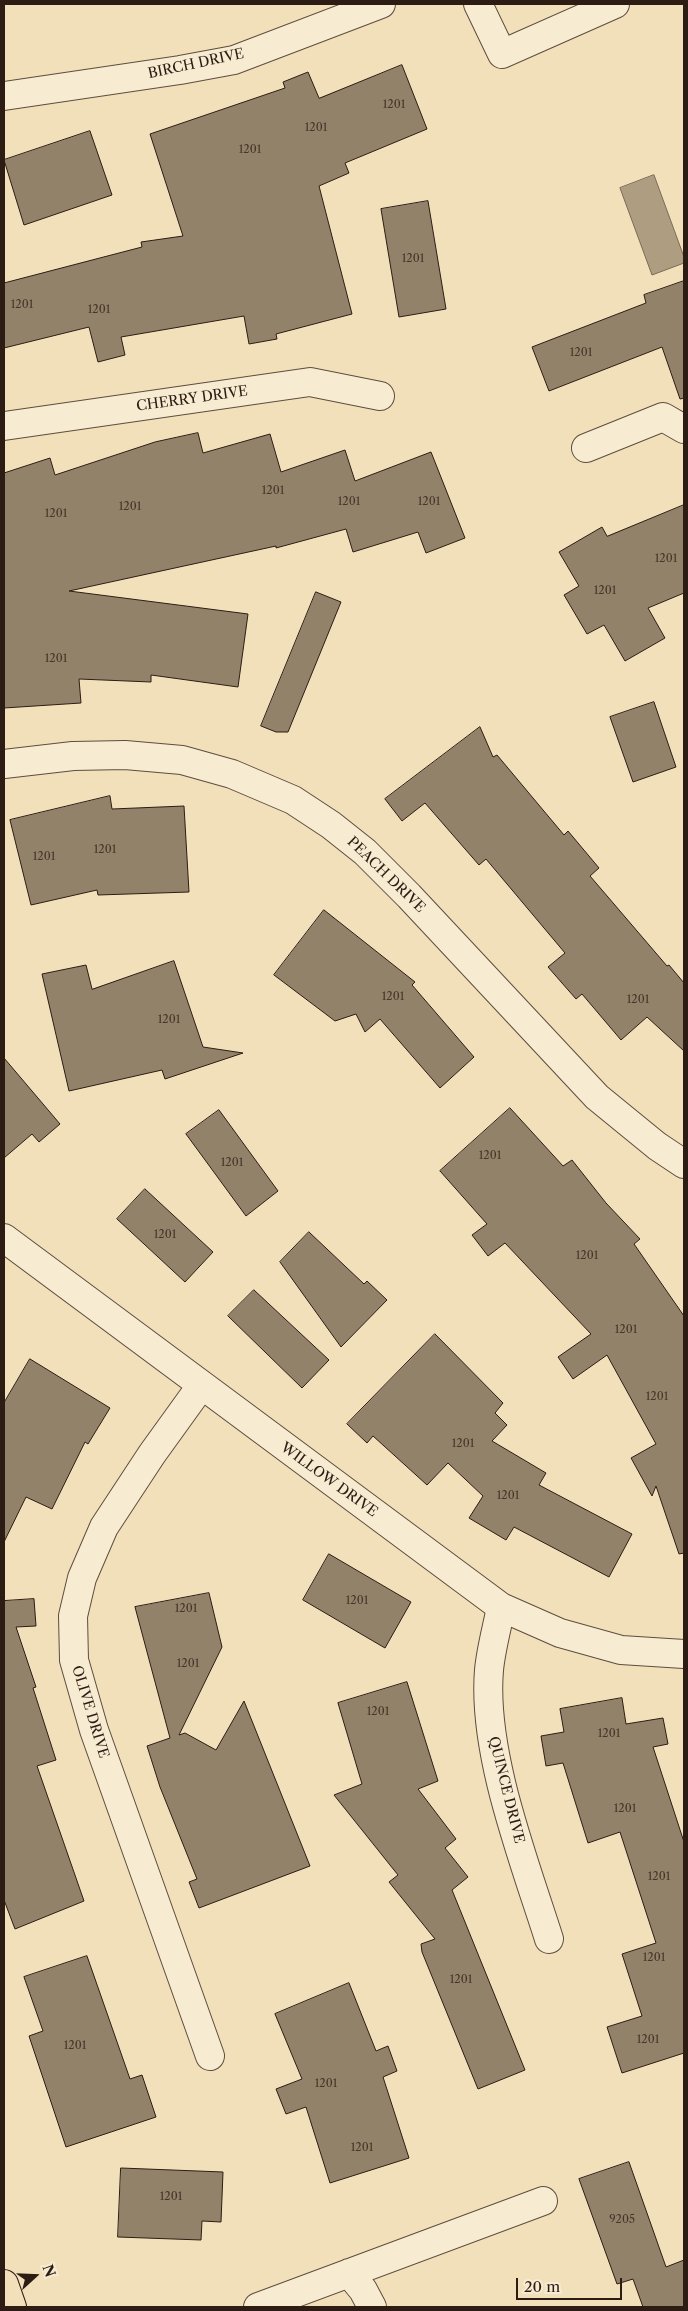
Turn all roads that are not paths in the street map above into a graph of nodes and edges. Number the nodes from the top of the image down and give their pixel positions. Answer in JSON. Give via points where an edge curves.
{"nodes":[{"id":1,"x":381,"y":4,"type":"edge"},
{"id":2,"x":478,"y":4,"type":"edge"},
{"id":3,"x":615,"y":4,"type":"edge"},
{"id":4,"x":4,"y":96,"type":"edge"},
{"id":5,"x":380,"y":396,"type":"dead end"},
{"id":6,"x":4,"y":426,"type":"edge"},
{"id":7,"x":684,"y":429,"type":"edge"},
{"id":8,"x":586,"y":448,"type":"dead end"},
{"id":9,"x":4,"y":764,"type":"edge"},
{"id":10,"x":684,"y":1164,"type":"edge"},
{"id":11,"x":4,"y":1238,"type":"edge"},
{"id":12,"x":201,"y":1386,"type":"junction"},
{"id":13,"x":501,"y":1607,"type":"junction"},
{"id":14,"x":684,"y":1654,"type":"edge"},
{"id":15,"x":549,"y":1940,"type":"dead end"},
{"id":16,"x":210,"y":2056,"type":"dead end"},
{"id":17,"x":543,"y":2201,"type":"dead end"},
{"id":18,"x":349,"y":2273,"type":"junction"},
{"id":19,"x":4,"y":2284,"type":"edge"},
{"id":20,"x":12,"y":2307,"type":"edge"},
{"id":21,"x":258,"y":2307,"type":"edge"},
{"id":22,"x":372,"y":2307,"type":"edge"}],
"edges":[{"from":1,"to":4,"type":"street","name":"BIRCH DRIVE","via":[[234,60]]},
{"from":2,"to":3,"type":"street","via":[[502,54]]},
{"from":5,"to":6,"type":"street","name":"CHERRY DRIVE","via":[[310,382]]},
{"from":7,"to":8,"type":"street","via":[[664,417]]},
{"from":9,"to":10,"type":"street","name":"PEACH DRIVE","via":[[73,756],[125,755],[182,760],[232,774],[293,800],[365,852],[597,1097]]},
{"from":11,"to":12,"type":"street","name":"WILLOW DRIVE"},
{"from":12,"to":13,"type":"street","name":"WILLOW DRIVE"},
{"from":12,"to":16,"type":"street","name":"OLIVE DRIVE","via":[[104,1527],[82,1578],[73,1616],[74,1660],[94,1730]]},
{"from":13,"to":14,"type":"street","name":"WILLOW DRIVE","via":[[560,1633],[621,1650]]},
{"from":13,"to":15,"type":"street","name":"QUINCE DRIVE","via":[[489,1670],[490,1723],[515,1828]]},
{"from":17,"to":18,"type":"street"},
{"from":18,"to":21,"type":"street"},
{"from":18,"to":22,"type":"street"},
{"from":19,"to":20,"type":"main road"}]}
